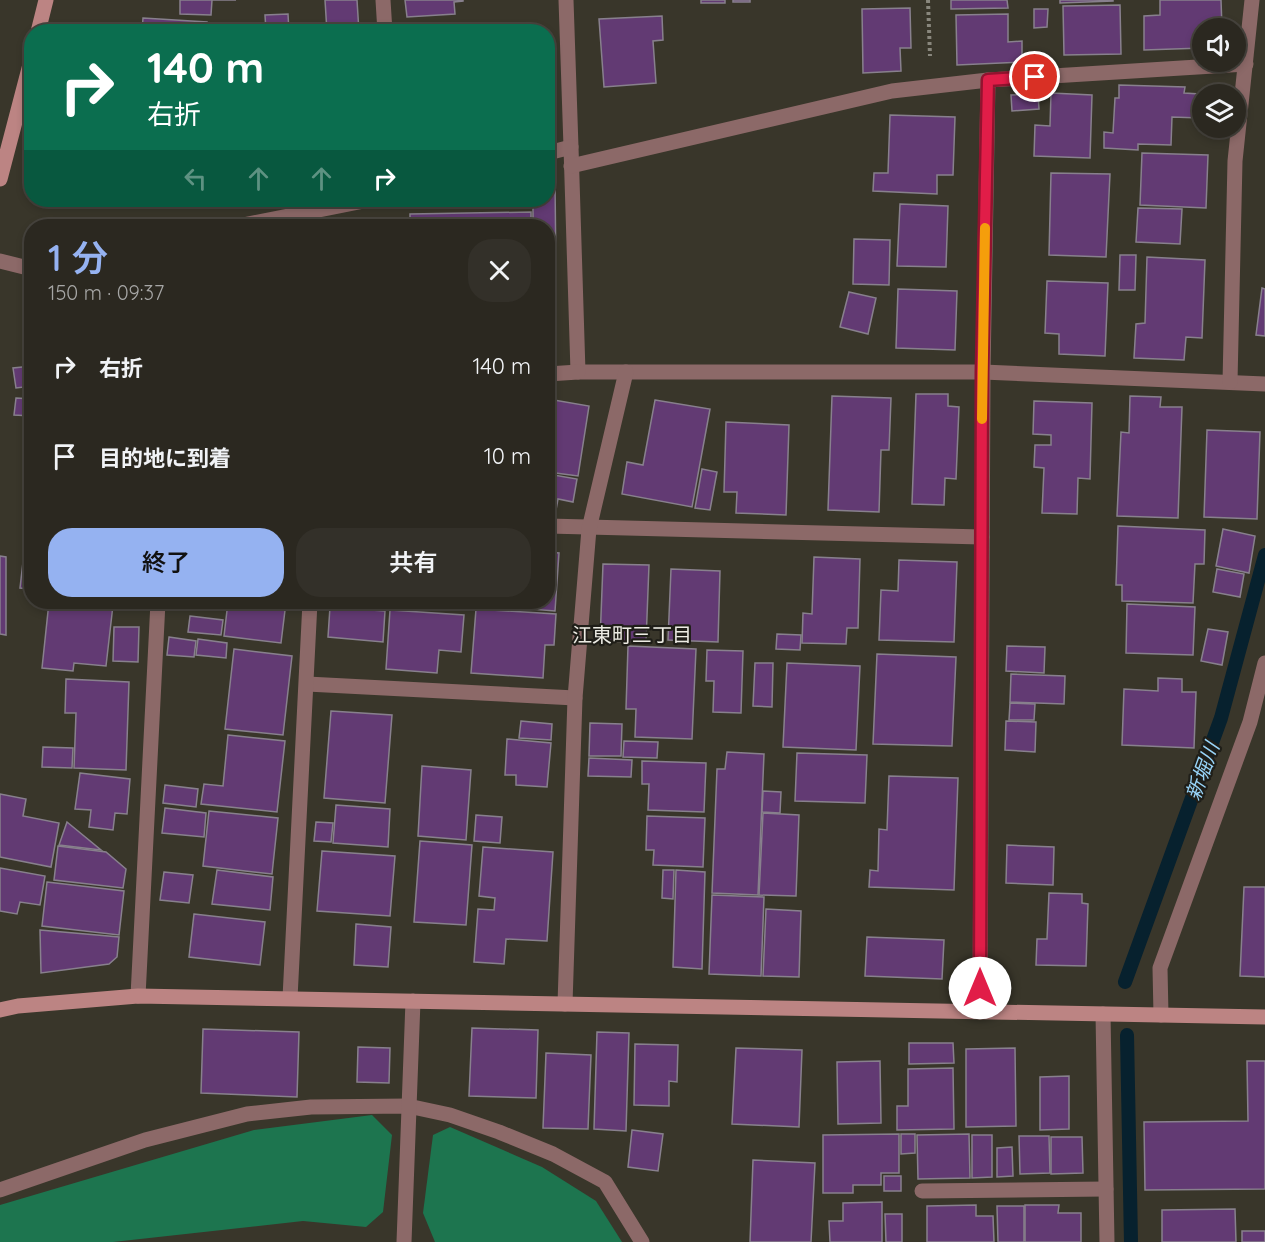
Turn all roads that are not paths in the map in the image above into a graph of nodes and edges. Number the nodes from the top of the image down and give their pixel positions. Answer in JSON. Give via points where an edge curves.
{"nodes":[{"id":1,"x":46,"y":0,"type":"edge"},
{"id":2,"x":382,"y":0,"type":"edge"},
{"id":3,"x":566,"y":0,"type":"edge"},
{"id":4,"x":1252,"y":0,"type":"edge"},
{"id":5,"x":40,"y":24,"type":"edge"},
{"id":6,"x":384,"y":24,"type":"edge"},
{"id":7,"x":1246,"y":63,"type":"edge"},
{"id":8,"x":1192,"y":67,"type":"edge"},
{"id":9,"x":1245,"y":72,"type":"edge"},
{"id":10,"x":988,"y":80,"type":"junction"},
{"id":11,"x":24,"y":88,"type":"edge"},
{"id":12,"x":571,"y":147,"type":"junction"},
{"id":13,"x":555,"y":151,"type":"edge"},
{"id":14,"x":571,"y":166,"type":"junction"},
{"id":15,"x":0,"y":179,"type":"edge"},
{"id":16,"x":333,"y":207,"type":"edge"},
{"id":17,"x":273,"y":219,"type":"edge"},
{"id":18,"x":0,"y":261,"type":"edge"},
{"id":19,"x":24,"y":267,"type":"edge"},
{"id":20,"x":578,"y":372,"type":"junction"},
{"id":21,"x":626,"y":372,"type":"junction"},
{"id":22,"x":982,"y":372,"type":"junction"},
{"id":23,"x":555,"y":374,"type":"edge"},
{"id":24,"x":1230,"y":382,"type":"junction"},
{"id":25,"x":1265,"y":384,"type":"edge"},
{"id":26,"x":555,"y":527,"type":"edge"},
{"id":27,"x":589,"y":529,"type":"junction"},
{"id":28,"x":982,"y":537,"type":"junction"},
{"id":29,"x":158,"y":609,"type":"edge"},
{"id":30,"x":310,"y":609,"type":"edge"},
{"id":31,"x":1265,"y":663,"type":"edge"},
{"id":32,"x":306,"y":684,"type":"junction"},
{"id":33,"x":575,"y":698,"type":"junction"},
{"id":34,"x":138,"y":996,"type":"junction"},
{"id":35,"x":290,"y":998,"type":"junction"},
{"id":36,"x":413,"y":1001,"type":"junction"},
{"id":37,"x":565,"y":1004,"type":"junction"},
{"id":38,"x":0,"y":1010,"type":"edge"},
{"id":39,"x":980,"y":1012,"type":"junction"},
{"id":40,"x":1103,"y":1014,"type":"junction"},
{"id":41,"x":1161,"y":1015,"type":"junction"},
{"id":42,"x":1265,"y":1017,"type":"edge"},
{"id":43,"x":408,"y":1106,"type":"junction"},
{"id":44,"x":1106,"y":1189,"type":"junction"},
{"id":45,"x":0,"y":1190,"type":"edge"},
{"id":46,"x":922,"y":1191,"type":"dead end"},
{"id":47,"x":404,"y":1242,"type":"edge"},
{"id":48,"x":642,"y":1242,"type":"edge"},
{"id":49,"x":1107,"y":1242,"type":"edge"}],
"edges":[{"from":1,"to":5,"type":"street"},
{"from":2,"to":6,"type":"street"},
{"from":3,"to":12,"type":"street"},
{"from":4,"to":7,"type":"street"},
{"from":8,"to":10,"type":"street"},
{"from":9,"to":24,"type":"street","via":[[1235,161]]},
{"from":10,"to":14,"type":"street","via":[[892,91]]},
{"from":10,"to":22,"type":"street"},
{"from":11,"to":15,"type":"street"},
{"from":12,"to":13,"type":"street"},
{"from":12,"to":14,"type":"street"},
{"from":14,"to":20,"type":"street"},
{"from":16,"to":17,"type":"street"},
{"from":18,"to":19,"type":"street"},
{"from":20,"to":21,"type":"street"},
{"from":20,"to":23,"type":"street"},
{"from":21,"to":22,"type":"street"},
{"from":21,"to":27,"type":"street"},
{"from":22,"to":24,"type":"street"},
{"from":22,"to":28,"type":"street"},
{"from":24,"to":25,"type":"street"},
{"from":26,"to":27,"type":"street"},
{"from":27,"to":28,"type":"street"},
{"from":27,"to":33,"type":"street"},
{"from":28,"to":39,"type":"street"},
{"from":29,"to":34,"type":"street"},
{"from":30,"to":32,"type":"street"},
{"from":31,"to":41,"type":"street","via":[[1250,722],[1160,968]]},
{"from":32,"to":33,"type":"street"},
{"from":32,"to":35,"type":"street"},
{"from":33,"to":37,"type":"street"},
{"from":34,"to":35,"type":"street"},
{"from":34,"to":38,"type":"street","via":[[18,1005]]},
{"from":35,"to":36,"type":"street"},
{"from":36,"to":37,"type":"street"},
{"from":36,"to":43,"type":"street"},
{"from":37,"to":39,"type":"street"},
{"from":39,"to":40,"type":"street"},
{"from":40,"to":41,"type":"street"},
{"from":40,"to":44,"type":"street"},
{"from":41,"to":42,"type":"street"},
{"from":43,"to":45,"type":"street","via":[[311,1107],[247,1114],[146,1140]]},
{"from":43,"to":47,"type":"street"},
{"from":43,"to":48,"type":"street","via":[[450,1115],[498,1132],[554,1154],[605,1182]]},
{"from":44,"to":46,"type":"street"},
{"from":44,"to":49,"type":"street"}]}
